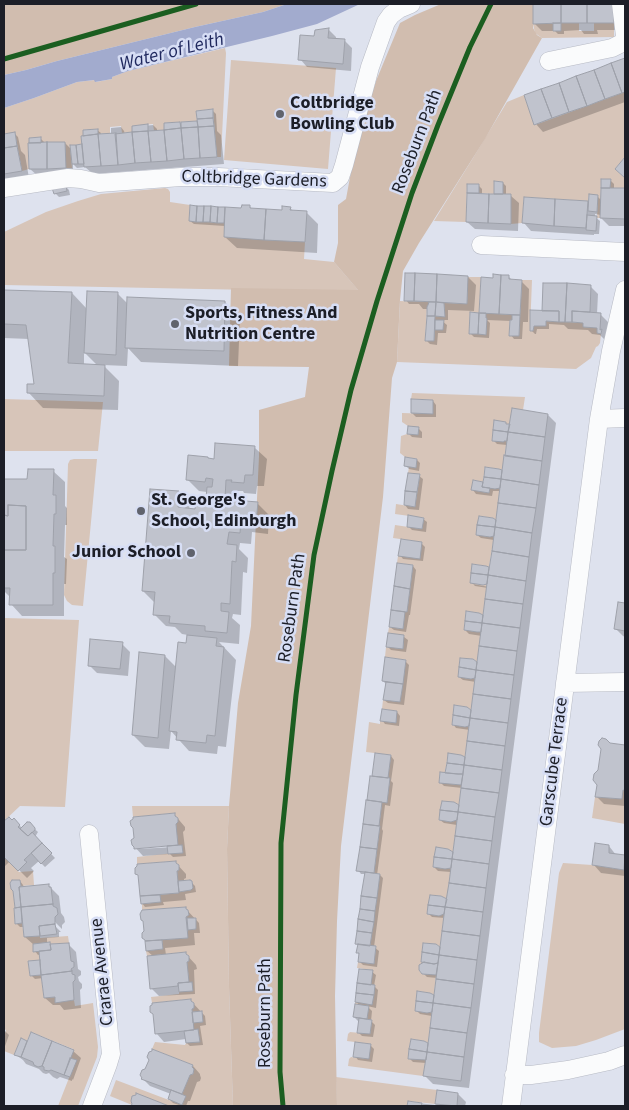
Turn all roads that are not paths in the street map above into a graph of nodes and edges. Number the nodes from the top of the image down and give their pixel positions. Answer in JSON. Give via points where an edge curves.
{"nodes":[{"id":1,"x":411,"y":4,"type":"edge"},
{"id":2,"x":621,"y":4,"type":"edge"},
{"id":3,"x":549,"y":60,"type":"dead end"},
{"id":4,"x":4,"y":188,"type":"edge"},
{"id":5,"x":481,"y":245,"type":"dead end"},
{"id":6,"x":625,"y":252,"type":"edge"},
{"id":7,"x":625,"y":290,"type":"edge"},
{"id":8,"x":625,"y":418,"type":"edge"},
{"id":9,"x":599,"y":419,"type":"junction"},
{"id":10,"x":625,"y":682,"type":"edge"},
{"id":11,"x":565,"y":683,"type":"junction"},
{"id":12,"x":89,"y":834,"type":"dead end"},
{"id":13,"x":625,"y":1055,"type":"edge"},
{"id":14,"x":514,"y":1075,"type":"junction"},
{"id":15,"x":92,"y":1106,"type":"edge"},
{"id":16,"x":511,"y":1106,"type":"edge"}],
"edges":[{"from":1,"to":4,"type":"street","name":"Coltbridge Gardens","via":[[399,9],[386,22],[370,67],[344,165],[340,177],[333,183],[181,176],[99,183],[68,178]]},
{"from":2,"to":3,"type":"street","via":[[625,36],[622,43],[612,48]]},
{"from":5,"to":6,"type":"street"},
{"from":7,"to":9,"type":"street","name":"Garscube Terrace"},
{"from":8,"to":9,"type":"street"},
{"from":9,"to":11,"type":"street","name":"Garscube Terrace"},
{"from":10,"to":11,"type":"street"},
{"from":11,"to":14,"type":"street","name":"Garscube Terrace"},
{"from":12,"to":15,"type":"street","name":"Crarae Avenue","via":[[111,1054]]},
{"from":13,"to":14,"type":"street","via":[[568,1070]]},
{"from":14,"to":16,"type":"street","name":"Garscube Terrace"}]}
